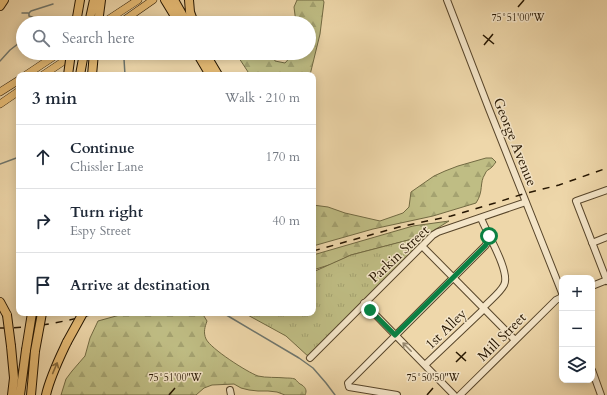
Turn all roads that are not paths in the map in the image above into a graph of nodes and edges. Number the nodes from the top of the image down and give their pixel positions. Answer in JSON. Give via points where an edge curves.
{"nodes":[{"id":1,"x":4,"y":0,"type":"edge"},
{"id":2,"x":80,"y":0,"type":"edge"},
{"id":3,"x":96,"y":0,"type":"edge"},
{"id":4,"x":138,"y":0,"type":"edge"},
{"id":5,"x":153,"y":0,"type":"edge"},
{"id":6,"x":166,"y":0,"type":"edge"},
{"id":7,"x":174,"y":0,"type":"edge"},
{"id":8,"x":189,"y":0,"type":"edge"},
{"id":9,"x":447,"y":0,"type":"edge"},
{"id":10,"x":0,"y":6,"type":"edge"},
{"id":11,"x":77,"y":16,"type":"edge"},
{"id":12,"x":92,"y":16,"type":"edge"},
{"id":13,"x":97,"y":16,"type":"edge"},
{"id":14,"x":114,"y":16,"type":"edge"},
{"id":15,"x":130,"y":16,"type":"edge"},
{"id":16,"x":175,"y":16,"type":"edge"},
{"id":17,"x":183,"y":16,"type":"edge"},
{"id":18,"x":191,"y":16,"type":"edge"},
{"id":19,"x":48,"y":60,"type":"edge"},
{"id":20,"x":66,"y":60,"type":"edge"},
{"id":21,"x":70,"y":60,"type":"edge"},
{"id":22,"x":83,"y":60,"type":"edge"},
{"id":23,"x":93,"y":60,"type":"edge"},
{"id":24,"x":203,"y":60,"type":"edge"},
{"id":25,"x":206,"y":60,"type":"edge"},
{"id":26,"x":214,"y":60,"type":"edge"},
{"id":27,"x":30,"y":72,"type":"edge"},
{"id":28,"x":48,"y":72,"type":"edge"},
{"id":29,"x":68,"y":72,"type":"edge"},
{"id":30,"x":81,"y":72,"type":"edge"},
{"id":31,"x":92,"y":72,"type":"edge"},
{"id":32,"x":209,"y":72,"type":"edge"},
{"id":33,"x":216,"y":72,"type":"edge"},
{"id":34,"x":221,"y":72,"type":"edge"},
{"id":35,"x":16,"y":82,"type":"edge"},
{"id":36,"x":0,"y":92,"type":"edge"},
{"id":37,"x":16,"y":93,"type":"edge"},
{"id":38,"x":0,"y":104,"type":"edge"},
{"id":39,"x":607,"y":190,"type":"edge"},
{"id":40,"x":526,"y":202,"type":"junction"},
{"id":41,"x":481,"y":218,"type":"junction"},
{"id":42,"x":489,"y":236,"type":"junction"},
{"id":43,"x":607,"y":237,"type":"edge"},
{"id":44,"x":592,"y":243,"type":"junction"},
{"id":45,"x":422,"y":246,"type":"junction"},
{"id":46,"x":454,"y":278,"type":"junction"},
{"id":47,"x":607,"y":280,"type":"edge"},
{"id":48,"x":559,"y":285,"type":"edge"},
{"id":49,"x":595,"y":285,"type":"edge"},
{"id":50,"x":559,"y":298,"type":"edge"},
{"id":51,"x":0,"y":302,"type":"edge"},
{"id":52,"x":364,"y":303,"type":"junction"},
{"id":53,"x":484,"y":308,"type":"junction"},
{"id":54,"x":32,"y":316,"type":"edge"},
{"id":55,"x":41,"y":316,"type":"edge"},
{"id":56,"x":81,"y":316,"type":"edge"},
{"id":57,"x":395,"y":335,"type":"junction"},
{"id":58,"x":515,"y":340,"type":"junction"},
{"id":59,"x":310,"y":358,"type":"dead end"},
{"id":60,"x":425,"y":365,"type":"junction"},
{"id":61,"x":595,"y":378,"type":"edge"},
{"id":62,"x":12,"y":395,"type":"edge"},
{"id":63,"x":20,"y":395,"type":"edge"},
{"id":64,"x":31,"y":395,"type":"edge"},
{"id":65,"x":46,"y":395,"type":"edge"},
{"id":66,"x":397,"y":395,"type":"edge"},
{"id":67,"x":454,"y":395,"type":"edge"},
{"id":68,"x":460,"y":395,"type":"edge"},
{"id":69,"x":601,"y":395,"type":"edge"}],
"edges":[{"from":1,"to":10,"type":"highway"},
{"from":2,"to":11,"type":"highway"},
{"from":3,"to":12,"type":"highway"},
{"from":3,"to":13,"type":"highway"},
{"from":4,"to":14,"type":"main road"},
{"from":5,"to":15,"type":"main road"},
{"from":6,"to":16,"type":"highway"},
{"from":7,"to":17,"type":"highway"},
{"from":8,"to":18,"type":"highway"},
{"from":9,"to":40,"type":"street","name":"George Avenue"},
{"from":19,"to":27,"type":"main road"},
{"from":20,"to":28,"type":"main road"},
{"from":21,"to":29,"type":"highway","bridge":true},
{"from":22,"to":30,"type":"highway"},
{"from":23,"to":31,"type":"highway"},
{"from":24,"to":32,"type":"highway"},
{"from":25,"to":33,"type":"highway"},
{"from":26,"to":34,"type":"highway"},
{"from":35,"to":36,"type":"main road"},
{"from":37,"to":38,"type":"main road"},
{"from":39,"to":44,"type":"street","via":[[576,201]]},
{"from":40,"to":41,"type":"street","name":"Parkin Street"},
{"from":40,"to":48,"type":"street","name":"George Avenue"},
{"from":41,"to":42,"type":"street","name":"1st Alley"},
{"from":41,"to":45,"type":"street","name":"Parkin Street","via":[[438,232]]},
{"from":42,"to":46,"type":"street","via":[[485,246]]},
{"from":42,"to":53,"type":"street","name":"1st Alley","via":[[502,264],[506,281]]},
{"from":43,"to":44,"type":"street"},
{"from":44,"to":47,"type":"street"},
{"from":45,"to":46,"type":"street"},
{"from":45,"to":52,"type":"street","name":"Parkin Street"},
{"from":46,"to":53,"type":"street"},
{"from":46,"to":57,"type":"street"},
{"from":47,"to":49,"type":"street"},
{"from":50,"to":58,"type":"street","name":"Mill Street"},
{"from":51,"to":62,"type":"highway","bridge":true,"via":[[7,315],[14,378]]},
{"from":52,"to":57,"type":"street"},
{"from":52,"to":59,"type":"street","name":"Parkin Street"},
{"from":53,"to":58,"type":"street"},
{"from":53,"to":60,"type":"street","name":"1st Alley"},
{"from":54,"to":63,"type":"highway","bridge":true},
{"from":55,"to":64,"type":"highway","bridge":true},
{"from":65,"to":56,"type":"highway","one_way":true,"bridge":true,"via":[[56,366]]},
{"from":60,"to":57,"type":"street","one_way":true},
{"from":57,"to":66,"type":"street","via":[[348,385]]},
{"from":58,"to":68,"type":"street","name":"Mill Street"},
{"from":60,"to":67,"type":"street"},
{"from":61,"to":69,"type":"street"}]}
